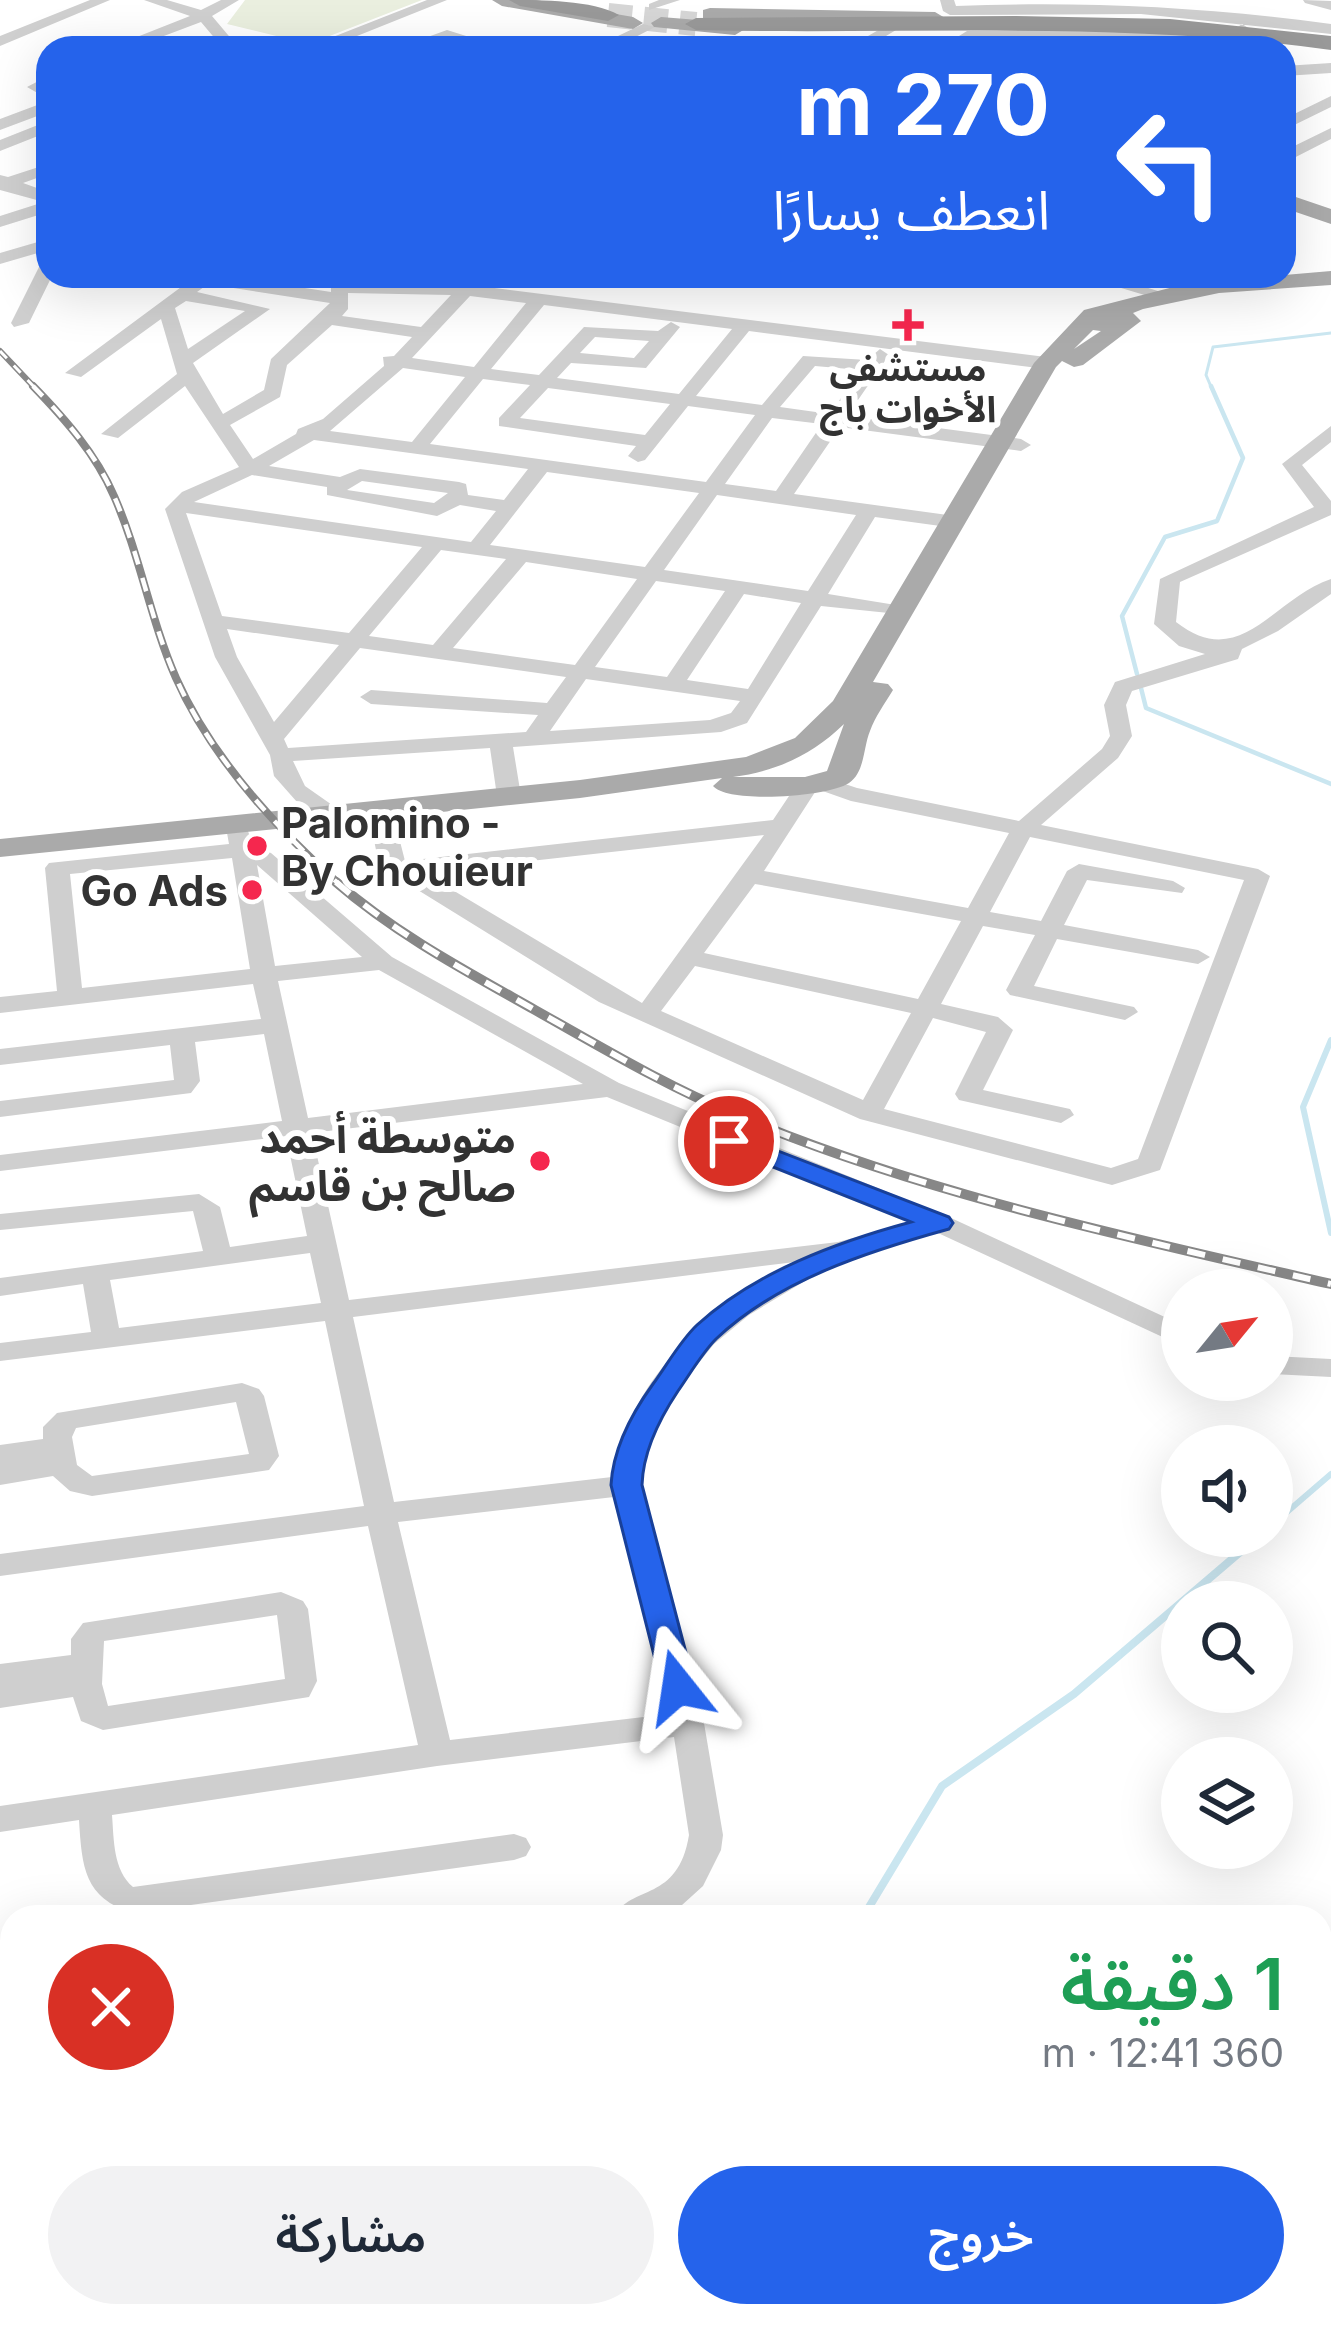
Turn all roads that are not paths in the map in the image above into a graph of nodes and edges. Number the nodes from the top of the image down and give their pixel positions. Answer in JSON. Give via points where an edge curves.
{"nodes":[{"id":1,"x":103,"y":0,"type":"edge"},
{"id":2,"x":151,"y":0,"type":"edge"},
{"id":3,"x":232,"y":0,"type":"edge"},
{"id":4,"x":502,"y":0,"type":"edge"},
{"id":5,"x":520,"y":0,"type":"edge"},
{"id":6,"x":548,"y":0,"type":"edge"},
{"id":7,"x":580,"y":0,"type":"edge"},
{"id":8,"x":973,"y":0,"type":"edge"},
{"id":9,"x":1310,"y":0,"type":"edge"},
{"id":10,"x":431,"y":1,"type":"edge"},
{"id":11,"x":1121,"y":3,"type":"edge"},
{"id":12,"x":1006,"y":5,"type":"edge"},
{"id":13,"x":1331,"y":6,"type":"edge"},
{"id":14,"x":944,"y":10,"type":"edge"},
{"id":15,"x":203,"y":15,"type":"junction"},
{"id":16,"x":1235,"y":19,"type":"edge"},
{"id":17,"x":1331,"y":20,"type":"edge"},
{"id":18,"x":896,"y":21,"type":"junction"},
{"id":19,"x":659,"y":23,"type":"edge"},
{"id":20,"x":1133,"y":34,"type":"junction"},
{"id":21,"x":148,"y":36,"type":"edge"},
{"id":22,"x":221,"y":36,"type":"edge"},
{"id":23,"x":347,"y":36,"type":"edge"},
{"id":24,"x":629,"y":36,"type":"edge"},
{"id":25,"x":876,"y":36,"type":"edge"},
{"id":26,"x":968,"y":36,"type":"joint"},
{"id":27,"x":1129,"y":36,"type":"edge"},
{"id":28,"x":1167,"y":36,"type":"edge"},
{"id":29,"x":1187,"y":36,"type":"edge"},
{"id":30,"x":1331,"y":37,"type":"edge"},
{"id":31,"x":0,"y":40,"type":"edge"},
{"id":32,"x":1331,"y":68,"type":"edge"},
{"id":33,"x":1296,"y":69,"type":"edge"},
{"id":34,"x":1331,"y":101,"type":"edge"},
{"id":35,"x":36,"y":111,"type":"edge"},
{"id":36,"x":1296,"y":111,"type":"edge"},
{"id":37,"x":1307,"y":113,"type":"junction"},
{"id":38,"x":1296,"y":119,"type":"edge"},
{"id":39,"x":0,"y":125,"type":"edge"},
{"id":40,"x":1296,"y":127,"type":"edge"},
{"id":41,"x":1329,"y":130,"type":"edge"},
{"id":42,"x":36,"y":131,"type":"edge"},
{"id":43,"x":0,"y":146,"type":"edge"},
{"id":44,"x":1296,"y":151,"type":"edge"},
{"id":45,"x":36,"y":173,"type":"edge"},
{"id":46,"x":3,"y":183,"type":"edge"},
{"id":47,"x":36,"y":197,"type":"edge"},
{"id":48,"x":1296,"y":203,"type":"edge"},
{"id":49,"x":36,"y":207,"type":"edge"},
{"id":50,"x":1327,"y":211,"type":"edge"},
{"id":51,"x":0,"y":222,"type":"edge"},
{"id":52,"x":36,"y":248,"type":"edge"},
{"id":53,"x":0,"y":259,"type":"edge"},
{"id":54,"x":1296,"y":281,"type":"edge"},
{"id":55,"x":1331,"y":282,"type":"edge"},
{"id":56,"x":1296,"y":287,"type":"edge"},
{"id":57,"x":38,"y":288,"type":"edge"},
{"id":58,"x":170,"y":288,"type":"edge"},
{"id":59,"x":190,"y":288,"type":"edge"},
{"id":60,"x":339,"y":288,"type":"edge"},
{"id":61,"x":468,"y":288,"type":"edge"},
{"id":62,"x":494,"y":288,"type":"edge"},
{"id":63,"x":1123,"y":288,"type":"edge"},
{"id":64,"x":1161,"y":288,"type":"edge"},
{"id":65,"x":1288,"y":288,"type":"edge"},
{"id":66,"x":539,"y":299,"type":"junction"},
{"id":67,"x":172,"y":300,"type":"junction"},
{"id":68,"x":682,"y":315,"type":"junction"},
{"id":69,"x":1113,"y":318,"type":"junction"},
{"id":70,"x":328,"y":319,"type":"junction"},
{"id":71,"x":20,"y":323,"type":"dead end"},
{"id":72,"x":745,"y":324,"type":"junction"},
{"id":73,"x":422,"y":334,"type":"junction"},
{"id":74,"x":662,"y":337,"type":"junction"},
{"id":75,"x":890,"y":343,"type":"junction"},
{"id":76,"x":565,"y":357,"type":"junction"},
{"id":77,"x":395,"y":360,"type":"junction"},
{"id":78,"x":1046,"y":363,"type":"junction"},
{"id":79,"x":871,"y":366,"type":"junction"},
{"id":80,"x":185,"y":369,"type":"junction"},
{"id":81,"x":481,"y":372,"type":"junction"},
{"id":82,"x":74,"y":373,"type":"dead end"},
{"id":83,"x":543,"y":380,"type":"junction"},
{"id":84,"x":684,"y":400,"type":"junction"},
{"id":85,"x":768,"y":410,"type":"junction"},
{"id":86,"x":837,"y":420,"type":"junction"},
{"id":87,"x":222,"y":422,"type":"junction"},
{"id":88,"x":1331,"y":432,"type":"edge"},
{"id":89,"x":111,"y":434,"type":"dead end"},
{"id":90,"x":305,"y":435,"type":"junction"},
{"id":91,"x":650,"y":442,"type":"junction"},
{"id":92,"x":1011,"y":443,"type":"junction"},
{"id":93,"x":416,"y":449,"type":"junction"},
{"id":94,"x":541,"y":466,"type":"junction"},
{"id":95,"x":250,"y":469,"type":"junction"},
{"id":96,"x":622,"y":476,"type":"junction"},
{"id":97,"x":714,"y":489,"type":"junction"},
{"id":98,"x":781,"y":498,"type":"junction"},
{"id":99,"x":176,"y":505,"type":"junction"},
{"id":100,"x":512,"y":507,"type":"junction"},
{"id":101,"x":1328,"y":509,"type":"edge"},
{"id":102,"x":868,"y":512,"type":"junction"},
{"id":103,"x":955,"y":522,"type":"junction"},
{"id":104,"x":437,"y":542,"type":"junction"},
{"id":105,"x":477,"y":548,"type":"junction"},
{"id":106,"x":521,"y":555,"type":"junction"},
{"id":107,"x":650,"y":574,"type":"junction"},
{"id":108,"x":1331,"y":585,"type":"edge"},
{"id":109,"x":738,"y":587,"type":"junction"},
{"id":110,"x":816,"y":598,"type":"junction"},
{"id":111,"x":901,"y":611,"type":"junction"},
{"id":112,"x":213,"y":621,"type":"junction"},
{"id":113,"x":354,"y":638,"type":"junction"},
{"id":114,"x":1233,"y":644,"type":"junction"},
{"id":115,"x":439,"y":651,"type":"junction"},
{"id":116,"x":580,"y":672,"type":"junction"},
{"id":117,"x":676,"y":678,"type":"dead end"},
{"id":118,"x":371,"y":697,"type":"dead end"},
{"id":119,"x":754,"y":697,"type":"junction"},
{"id":120,"x":555,"y":710,"type":"junction"},
{"id":121,"x":534,"y":737,"type":"junction"},
{"id":122,"x":500,"y":740,"type":"junction"},
{"id":123,"x":277,"y":747,"type":"junction"},
{"id":124,"x":793,"y":751,"type":"junction"},
{"id":125,"x":820,"y":780,"type":"junction"},
{"id":126,"x":580,"y":789,"type":"junction"},
{"id":127,"x":509,"y":796,"type":"junction"},
{"id":128,"x":380,"y":810,"type":"junction"},
{"id":129,"x":333,"y":814,"type":"junction"},
{"id":130,"x":782,"y":826,"type":"junction"},
{"id":131,"x":1023,"y":829,"type":"junction"},
{"id":132,"x":241,"y":841,"type":"junction"},
{"id":133,"x":0,"y":848,"type":"edge"},
{"id":134,"x":54,"y":855,"type":"junction"},
{"id":135,"x":0,"y":862,"type":"edge"},
{"id":136,"x":400,"y":869,"type":"junction"},
{"id":137,"x":749,"y":876,"type":"junction"},
{"id":138,"x":1173,"y":888,"type":"dead end"},
{"id":139,"x":972,"y":918,"type":"junction"},
{"id":140,"x":1049,"y":931,"type":"junction"},
{"id":141,"x":689,"y":957,"type":"junction"},
{"id":142,"x":1198,"y":957,"type":"dead end"},
{"id":143,"x":383,"y":962,"type":"junction"},
{"id":144,"x":264,"y":975,"type":"junction"},
{"id":145,"x":70,"y":997,"type":"junction"},
{"id":146,"x":0,"y":1005,"type":"edge"},
{"id":147,"x":929,"y":1006,"type":"junction"},
{"id":148,"x":1125,"y":1012,"type":"dead end"},
{"id":149,"x":646,"y":1013,"type":"junction"},
{"id":150,"x":272,"y":1025,"type":"junction"},
{"id":151,"x":182,"y":1036,"type":"junction"},
{"id":152,"x":0,"y":1057,"type":"edge"},
{"id":153,"x":610,"y":1089,"type":"junction"},
{"id":154,"x":0,"y":1109,"type":"edge"},
{"id":155,"x":869,"y":1113,"type":"junction"},
{"id":156,"x":1060,"y":1115,"type":"dead end"},
{"id":157,"x":296,"y":1128,"type":"junction"},
{"id":158,"x":0,"y":1163,"type":"edge"},
{"id":159,"x":0,"y":1222,"type":"edge"},
{"id":160,"x":939,"y":1223,"type":"junction"},
{"id":161,"x":321,"y":1243,"type":"junction"},
{"id":162,"x":853,"y":1246,"type":"junction"},
{"id":163,"x":218,"y":1256,"type":"junction"},
{"id":164,"x":95,"y":1274,"type":"junction"},
{"id":165,"x":0,"y":1287,"type":"edge"},
{"id":166,"x":338,"y":1309,"type":"junction"},
{"id":167,"x":1161,"y":1326,"type":"edge"},
{"id":168,"x":106,"y":1339,"type":"junction"},
{"id":169,"x":0,"y":1352,"type":"edge"},
{"id":170,"x":1293,"y":1366,"type":"edge"},
{"id":171,"x":1331,"y":1368,"type":"edge"},
{"id":172,"x":0,"y":1455,"type":"edge"},
{"id":173,"x":58,"y":1456,"type":"junction"},
{"id":174,"x":0,"y":1474,"type":"edge"},
{"id":175,"x":626,"y":1485,"type":"junction"},
{"id":176,"x":381,"y":1514,"type":"junction"},
{"id":177,"x":0,"y":1565,"type":"edge"},
{"id":178,"x":87,"y":1674,"type":"junction"},
{"id":179,"x":0,"y":1676,"type":"edge"},
{"id":180,"x":0,"y":1696,"type":"edge"},
{"id":181,"x":688,"y":1723,"type":"junction"},
{"id":182,"x":437,"y":1754,"type":"junction"},
{"id":183,"x":94,"y":1805,"type":"junction"},
{"id":184,"x":0,"y":1819,"type":"edge"},
{"id":185,"x":514,"y":1847,"type":"dead end"},
{"id":186,"x":659,"y":1905,"type":"edge"}],
"edges":[{"from":1,"to":31,"type":"street"},
{"from":2,"to":15,"type":"street"},
{"from":3,"to":15,"type":"street"},
{"from":4,"to":19,"type":"main road"},
{"from":5,"to":19,"type":"highway"},
{"from":6,"to":19,"type":"highway"},
{"from":7,"to":19,"type":"main road"},
{"from":8,"to":12,"type":"street"},
{"from":9,"to":13,"type":"street"},
{"from":10,"to":23,"type":"street"},
{"from":11,"to":12,"type":"street"},
{"from":11,"to":16,"type":"street"},
{"from":12,"to":14,"type":"street"},
{"from":14,"to":16,"type":"highway"},
{"from":14,"to":18,"type":"main road"},
{"from":14,"to":19,"type":"highway"},
{"from":14,"to":26,"type":"street"},
{"from":14,"to":30,"type":"highway","via":[[1159,18]]},
{"from":15,"to":21,"type":"street"},
{"from":15,"to":22,"type":"street"},
{"from":16,"to":17,"type":"street"},
{"from":16,"to":29,"type":"street"},
{"from":16,"to":30,"type":"highway"},
{"from":18,"to":19,"type":"main road"},
{"from":18,"to":19,"type":"main road","via":[[759,16]]},
{"from":18,"to":25,"type":"street"},
{"from":19,"to":24,"type":"street"},
{"from":20,"to":26,"type":"street"},
{"from":20,"to":27,"type":"street"},
{"from":20,"to":28,"type":"street"},
{"from":32,"to":33,"type":"street"},
{"from":34,"to":37,"type":"street"},
{"from":35,"to":39,"type":"street"},
{"from":36,"to":37,"type":"street"},
{"from":37,"to":38,"type":"street"},
{"from":37,"to":41,"type":"street"},
{"from":40,"to":41,"type":"street"},
{"from":41,"to":44,"type":"street"},
{"from":42,"to":43,"type":"street"},
{"from":45,"to":46,"type":"street"},
{"from":46,"to":47,"type":"street"},
{"from":48,"to":50,"type":"main road"},
{"from":49,"to":51,"type":"street"},
{"from":52,"to":53,"type":"street"},
{"from":54,"to":55,"type":"main road"},
{"from":55,"to":56,"type":"main road"},
{"from":57,"to":71,"type":"street"},
{"from":58,"to":67,"type":"street"},
{"from":59,"to":67,"type":"street"},
{"from":60,"to":70,"type":"street"},
{"from":61,"to":73,"type":"street"},
{"from":62,"to":66,"type":"street"},
{"from":63,"to":69,"type":"main road"},
{"from":64,"to":69,"type":"main road"},
{"from":65,"to":69,"type":"main road"},
{"from":66,"to":68,"type":"street"},
{"from":66,"to":81,"type":"street"},
{"from":67,"to":80,"type":"street"},
{"from":67,"to":80,"type":"street","via":[[261,309]]},
{"from":67,"to":82,"type":"street"},
{"from":68,"to":72,"type":"street"},
{"from":68,"to":74,"type":"street"},
{"from":69,"to":78,"type":"main road"},
{"from":69,"to":92,"type":"main road"},
{"from":70,"to":73,"type":"street"},
{"from":70,"to":87,"type":"street","via":[[278,363],[273,393]]},
{"from":72,"to":75,"type":"street"},
{"from":72,"to":84,"type":"street"},
{"from":73,"to":77,"type":"street"},
{"from":74,"to":76,"type":"street","via":[[593,330]]},
{"from":74,"to":76,"type":"street","via":[[639,364]]},
{"from":75,"to":78,"type":"street"},
{"from":75,"to":79,"type":"street"},
{"from":76,"to":83,"type":"street"},
{"from":77,"to":81,"type":"street"},
{"from":77,"to":90,"type":"street","via":[[366,394]]},
{"from":78,"to":92,"type":"main road"},
{"from":79,"to":85,"type":"street","via":[[812,359]]},
{"from":79,"to":86,"type":"street"},
{"from":80,"to":87,"type":"street"},
{"from":80,"to":89,"type":"street"},
{"from":81,"to":83,"type":"street"},
{"from":81,"to":93,"type":"street"},
{"from":83,"to":84,"type":"street"},
{"from":83,"to":91,"type":"street","via":[[507,424]]},
{"from":84,"to":85,"type":"street"},
{"from":84,"to":91,"type":"street"},
{"from":85,"to":86,"type":"street"},
{"from":85,"to":97,"type":"street"},
{"from":86,"to":92,"type":"street"},
{"from":86,"to":98,"type":"street"},
{"from":87,"to":95,"type":"street"},
{"from":88,"to":101,"type":"street","via":[[1292,464]]},
{"from":90,"to":93,"type":"street"},
{"from":90,"to":95,"type":"street"},
{"from":91,"to":96,"type":"street"},
{"from":92,"to":103,"type":"main road"},
{"from":92,"to":125,"type":"main road"},
{"from":93,"to":94,"type":"street"},
{"from":94,"to":96,"type":"street"},
{"from":94,"to":100,"type":"street"},
{"from":95,"to":99,"type":"street"},
{"from":95,"to":100,"type":"street","via":[[342,483],[338,494],[396,504],[440,510],[457,499]]},
{"from":96,"to":97,"type":"street"},
{"from":97,"to":98,"type":"street"},
{"from":97,"to":107,"type":"street"},
{"from":98,"to":102,"type":"street"},
{"from":99,"to":104,"type":"street"},
{"from":99,"to":112,"type":"street"},
{"from":100,"to":105,"type":"street"},
{"from":101,"to":114,"type":"street","via":[[1170,579],[1165,624],[1178,639]]},
{"from":102,"to":103,"type":"street"},
{"from":102,"to":110,"type":"street"},
{"from":103,"to":111,"type":"main road"},
{"from":104,"to":105,"type":"street"},
{"from":104,"to":113,"type":"street"},
{"from":105,"to":106,"type":"street"},
{"from":106,"to":107,"type":"street"},
{"from":106,"to":115,"type":"street"},
{"from":107,"to":109,"type":"street"},
{"from":107,"to":116,"type":"street"},
{"from":108,"to":114,"type":"street","via":[[1264,633]]},
{"from":109,"to":110,"type":"street"},
{"from":109,"to":117,"type":"street"},
{"from":110,"to":111,"type":"street"},
{"from":110,"to":119,"type":"street"},
{"from":111,"to":124,"type":"main road","via":[[845,706]]},
{"from":112,"to":113,"type":"street"},
{"from":112,"to":123,"type":"street","via":[[239,686]]},
{"from":113,"to":115,"type":"street"},
{"from":113,"to":123,"type":"street"},
{"from":114,"to":131,"type":"street","via":[[1230,655],[1123,688],[1115,705],[1121,736],[1110,753]]},
{"from":115,"to":116,"type":"street"},
{"from":116,"to":119,"type":"street"},
{"from":116,"to":120,"type":"street"},
{"from":118,"to":120,"type":"street"},
{"from":119,"to":121,"type":"street","via":[[739,718],[713,727]]},
{"from":120,"to":121,"type":"street"},
{"from":121,"to":122,"type":"street"},
{"from":122,"to":123,"type":"street"},
{"from":122,"to":127,"type":"street"},
{"from":123,"to":129,"type":"street","via":[[292,787]]},
{"from":124,"to":125,"type":"main road"},
{"from":124,"to":125,"type":"main road","via":[[786,774]]},
{"from":124,"to":126,"type":"main road"},
{"from":125,"to":126,"type":"main road"},
{"from":125,"to":130,"type":"street"},
{"from":125,"to":131,"type":"street","via":[[851,794]]},
{"from":126,"to":127,"type":"main road"},
{"from":127,"to":128,"type":"main road"},
{"from":128,"to":129,"type":"main road"},
{"from":128,"to":132,"type":"main road"},
{"from":128,"to":136,"type":"street","via":[[390,860]]},
{"from":129,"to":134,"type":"main road"},
{"from":130,"to":136,"type":"street"},
{"from":130,"to":137,"type":"street"},
{"from":131,"to":139,"type":"street"},
{"from":131,"to":155,"type":"street","via":[[1258,876],[1150,1164],[1112,1177]]},
{"from":132,"to":134,"type":"main road"},
{"from":132,"to":143,"type":"street"},
{"from":132,"to":144,"type":"street"},
{"from":133,"to":134,"type":"main road"},
{"from":134,"to":135,"type":"main road"},
{"from":134,"to":145,"type":"street"},
{"from":136,"to":149,"type":"street"},
{"from":137,"to":139,"type":"street"},
{"from":137,"to":141,"type":"street"},
{"from":138,"to":140,"type":"street","via":[[1079,872]]},
{"from":139,"to":140,"type":"street"},
{"from":139,"to":147,"type":"street"},
{"from":140,"to":142,"type":"street"},
{"from":140,"to":148,"type":"street","via":[[1019,990]]},
{"from":141,"to":147,"type":"street"},
{"from":141,"to":149,"type":"street"},
{"from":143,"to":144,"type":"street"},
{"from":143,"to":153,"type":"street"},
{"from":144,"to":145,"type":"street"},
{"from":144,"to":150,"type":"street"},
{"from":145,"to":146,"type":"street"},
{"from":147,"to":155,"type":"street"},
{"from":147,"to":156,"type":"street","via":[[1000,1030],[968,1094]]},
{"from":149,"to":155,"type":"street"},
{"from":150,"to":151,"type":"street"},
{"from":150,"to":157,"type":"street"},
{"from":151,"to":152,"type":"street"},
{"from":151,"to":154,"type":"street","via":[[182,1087]]},
{"from":153,"to":157,"type":"street"},
{"from":153,"to":160,"type":"street"},
{"from":157,"to":158,"type":"street"},
{"from":157,"to":161,"type":"street"},
{"from":159,"to":163,"type":"street","via":[[199,1202]]},
{"from":160,"to":162,"type":"street"},
{"from":160,"to":167,"type":"street"},
{"from":161,"to":163,"type":"street"},
{"from":161,"to":166,"type":"street"},
{"from":162,"to":166,"type":"street"},
{"from":162,"to":175,"type":"street","via":[[772,1285],[704,1334],[650,1410]]},
{"from":163,"to":164,"type":"street"},
{"from":164,"to":165,"type":"street"},
{"from":164,"to":168,"type":"street"},
{"from":166,"to":168,"type":"street"},
{"from":166,"to":176,"type":"street"},
{"from":168,"to":169,"type":"street"},
{"from":170,"to":171,"type":"street"},
{"from":172,"to":173,"type":"street"},
{"from":173,"to":173,"type":"street","via":[[58,1427],[76,1417],[242,1392],[264,1456],[253,1465],[92,1486],[73,1481]]},
{"from":173,"to":174,"type":"street"},
{"from":175,"to":176,"type":"street"},
{"from":175,"to":181,"type":"street"},
{"from":176,"to":177,"type":"street"},
{"from":176,"to":182,"type":"street"},
{"from":178,"to":178,"type":"street","via":[[87,1639],[103,1628],[281,1603],[292,1609],[301,1681],[289,1693],[103,1718],[93,1713]]},
{"from":178,"to":179,"type":"street"},
{"from":178,"to":180,"type":"street"},
{"from":181,"to":182,"type":"street"},
{"from":181,"to":186,"type":"street","via":[[705,1853]]},
{"from":182,"to":183,"type":"street"},
{"from":183,"to":184,"type":"street"},
{"from":183,"to":185,"type":"street","via":[[106,1886],[120,1899]]}]}
